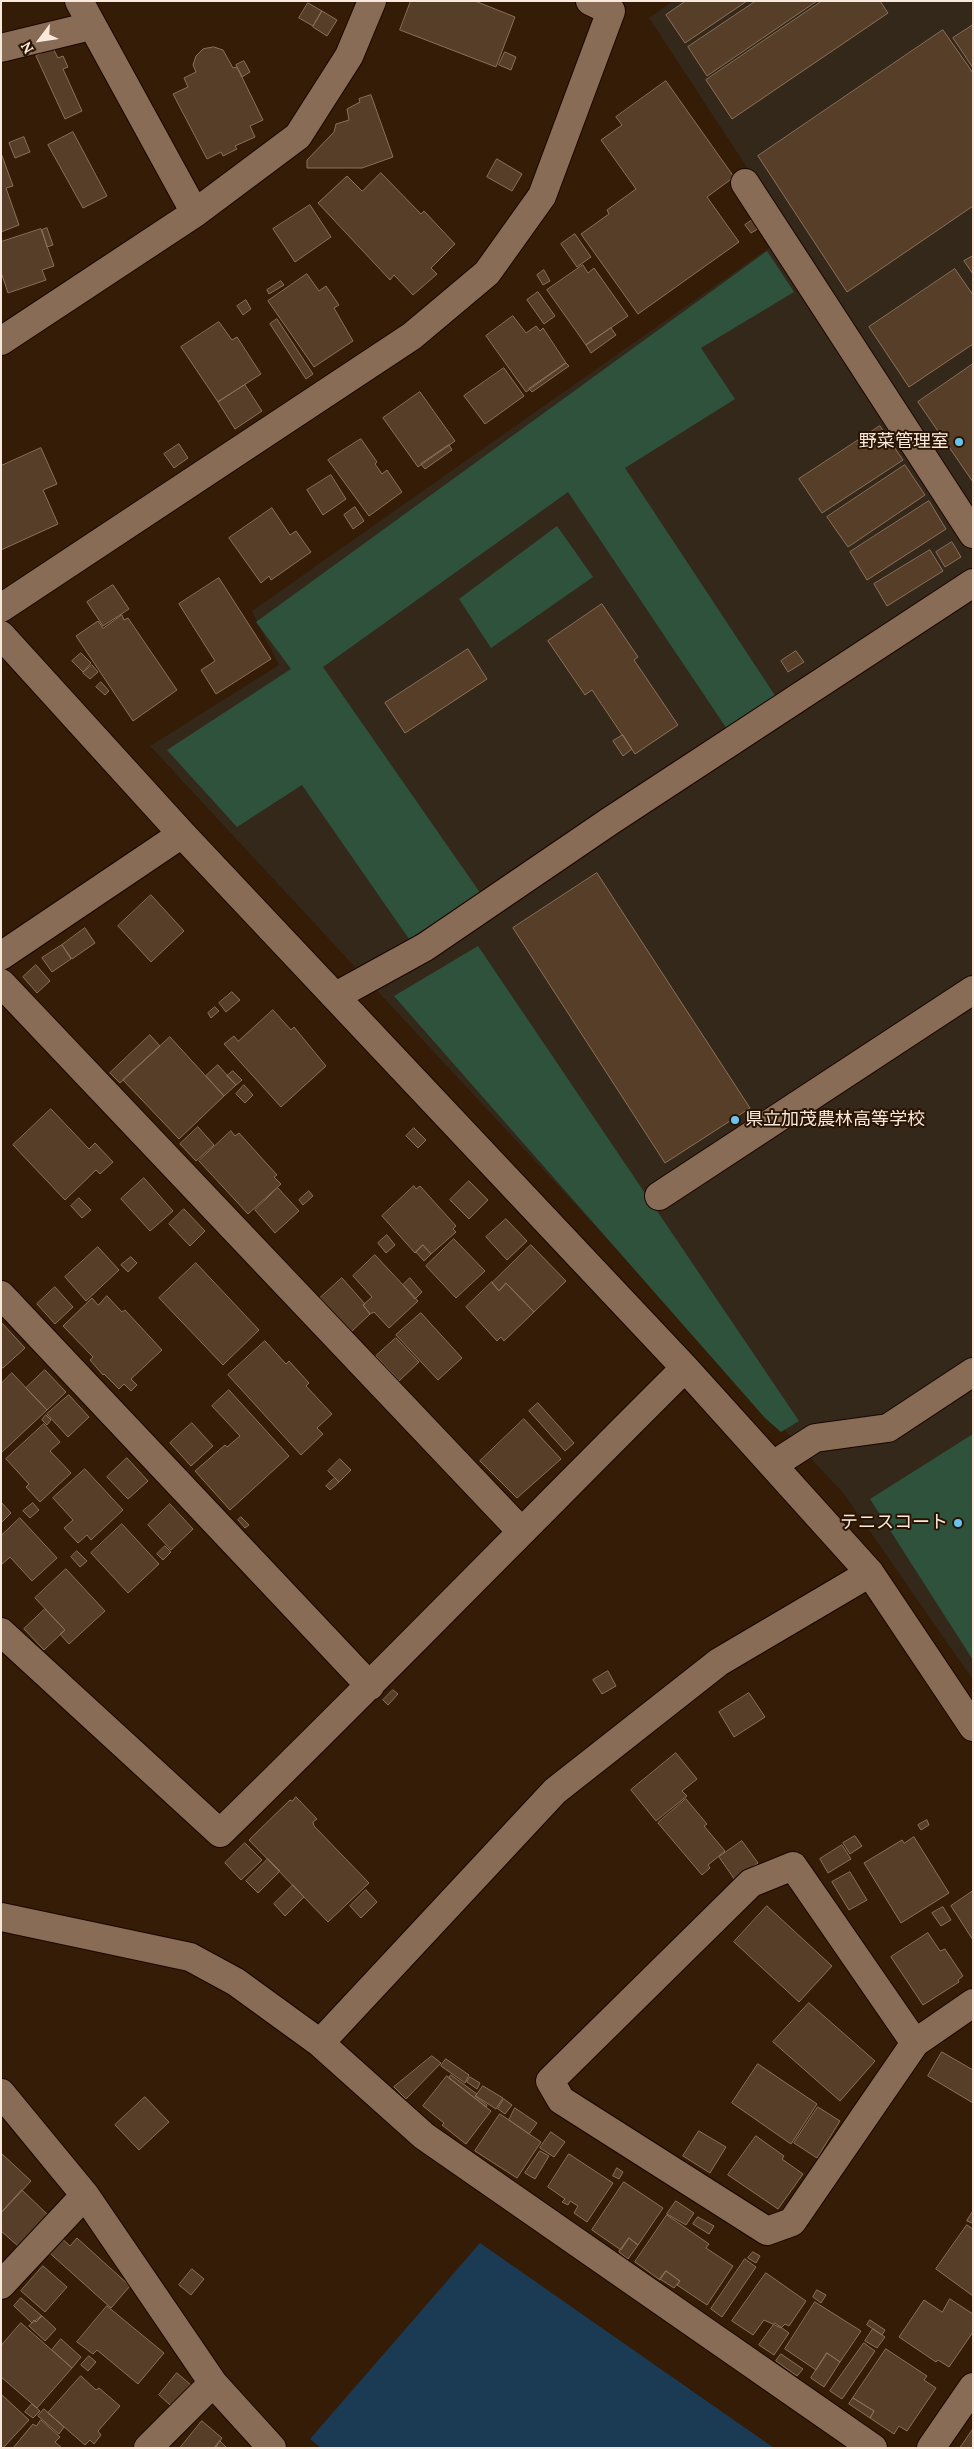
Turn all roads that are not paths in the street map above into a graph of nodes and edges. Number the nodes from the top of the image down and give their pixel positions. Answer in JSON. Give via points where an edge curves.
{"nodes":[{"id":1,"x":79,"y":1,"type":"edge"},
{"id":2,"x":372,"y":1,"type":"edge"},
{"id":3,"x":590,"y":1,"type":"edge"},
{"id":4,"x":91,"y":26,"type":"junction"},
{"id":5,"x":1,"y":48,"type":"edge"},
{"id":6,"x":745,"y":183,"type":"dead end"},
{"id":7,"x":195,"y":213,"type":"junction"},
{"id":8,"x":1,"y":341,"type":"edge"},
{"id":9,"x":973,"y":534,"type":"edge"},
{"id":10,"x":973,"y":582,"type":"edge"},
{"id":11,"x":1,"y":608,"type":"edge"},
{"id":12,"x":1,"y":635,"type":"edge"},
{"id":13,"x":182,"y":834,"type":"junction"},
{"id":14,"x":1,"y":956,"type":"edge"},
{"id":15,"x":1,"y":983,"type":"edge"},
{"id":16,"x":973,"y":990,"type":"edge"},
{"id":17,"x":336,"y":996,"type":"junction"},
{"id":18,"x":659,"y":1196,"type":"dead end"},
{"id":19,"x":1,"y":1295,"type":"edge"},
{"id":20,"x":685,"y":1368,"type":"junction"},
{"id":21,"x":973,"y":1372,"type":"edge"},
{"id":22,"x":773,"y":1465,"type":"junction"},
{"id":23,"x":521,"y":1530,"type":"junction"},
{"id":24,"x":870,"y":1573,"type":"junction"},
{"id":25,"x":1,"y":1632,"type":"edge"},
{"id":26,"x":370,"y":1686,"type":"junction"},
{"id":27,"x":973,"y":1727,"type":"edge"},
{"id":28,"x":1,"y":1917,"type":"edge"},
{"id":29,"x":973,"y":2003,"type":"edge"},
{"id":30,"x":320,"y":2043,"type":"junction"},
{"id":31,"x":915,"y":2043,"type":"junction"},
{"id":32,"x":1,"y":2093,"type":"edge"},
{"id":33,"x":85,"y":2194,"type":"junction"},
{"id":34,"x":1,"y":2285,"type":"edge"},
{"id":35,"x":212,"y":2383,"type":"junction"},
{"id":36,"x":973,"y":2387,"type":"edge"},
{"id":37,"x":148,"y":2448,"type":"edge"},
{"id":38,"x":272,"y":2448,"type":"edge"},
{"id":39,"x":873,"y":2448,"type":"edge"},
{"id":40,"x":931,"y":2448,"type":"edge"}],
"edges":[{"from":1,"to":4,"type":"street"},
{"from":2,"to":7,"type":"street","via":[[350,56],[298,136]]},
{"from":3,"to":11,"type":"street","via":[[611,11],[542,196],[487,273],[412,336]]},
{"from":4,"to":5,"type":"street"},
{"from":4,"to":7,"type":"street"},
{"from":6,"to":9,"type":"street"},
{"from":7,"to":8,"type":"street"},
{"from":10,"to":17,"type":"street","via":[[610,820],[425,947]]},
{"from":12,"to":13,"type":"street"},
{"from":13,"to":14,"type":"street"},
{"from":13,"to":17,"type":"street"},
{"from":15,"to":23,"type":"street"},
{"from":16,"to":18,"type":"street"},
{"from":17,"to":20,"type":"street"},
{"from":19,"to":26,"type":"street"},
{"from":20,"to":22,"type":"street"},
{"from":20,"to":23,"type":"street"},
{"from":21,"to":22,"type":"street","via":[[888,1428],[815,1438]]},
{"from":22,"to":24,"type":"street"},
{"from":23,"to":26,"type":"street"},
{"from":24,"to":27,"type":"street"},
{"from":24,"to":30,"type":"street","via":[[719,1662],[555,1791]]},
{"from":25,"to":26,"type":"street","via":[[220,1833]]},
{"from":28,"to":30,"type":"street","via":[[190,1957],[236,1982]]},
{"from":29,"to":31,"type":"street"},
{"from":30,"to":39,"type":"street","via":[[424,2136]]},
{"from":31,"to":31,"type":"street","via":[[792,2222],[767,2231],[561,2100],[550,2082],[751,1883],[793,1866]]},
{"from":32,"to":33,"type":"street"},
{"from":33,"to":34,"type":"street"},
{"from":33,"to":35,"type":"street"},
{"from":35,"to":37,"type":"street"},
{"from":35,"to":38,"type":"street"},
{"from":36,"to":40,"type":"street"}]}
